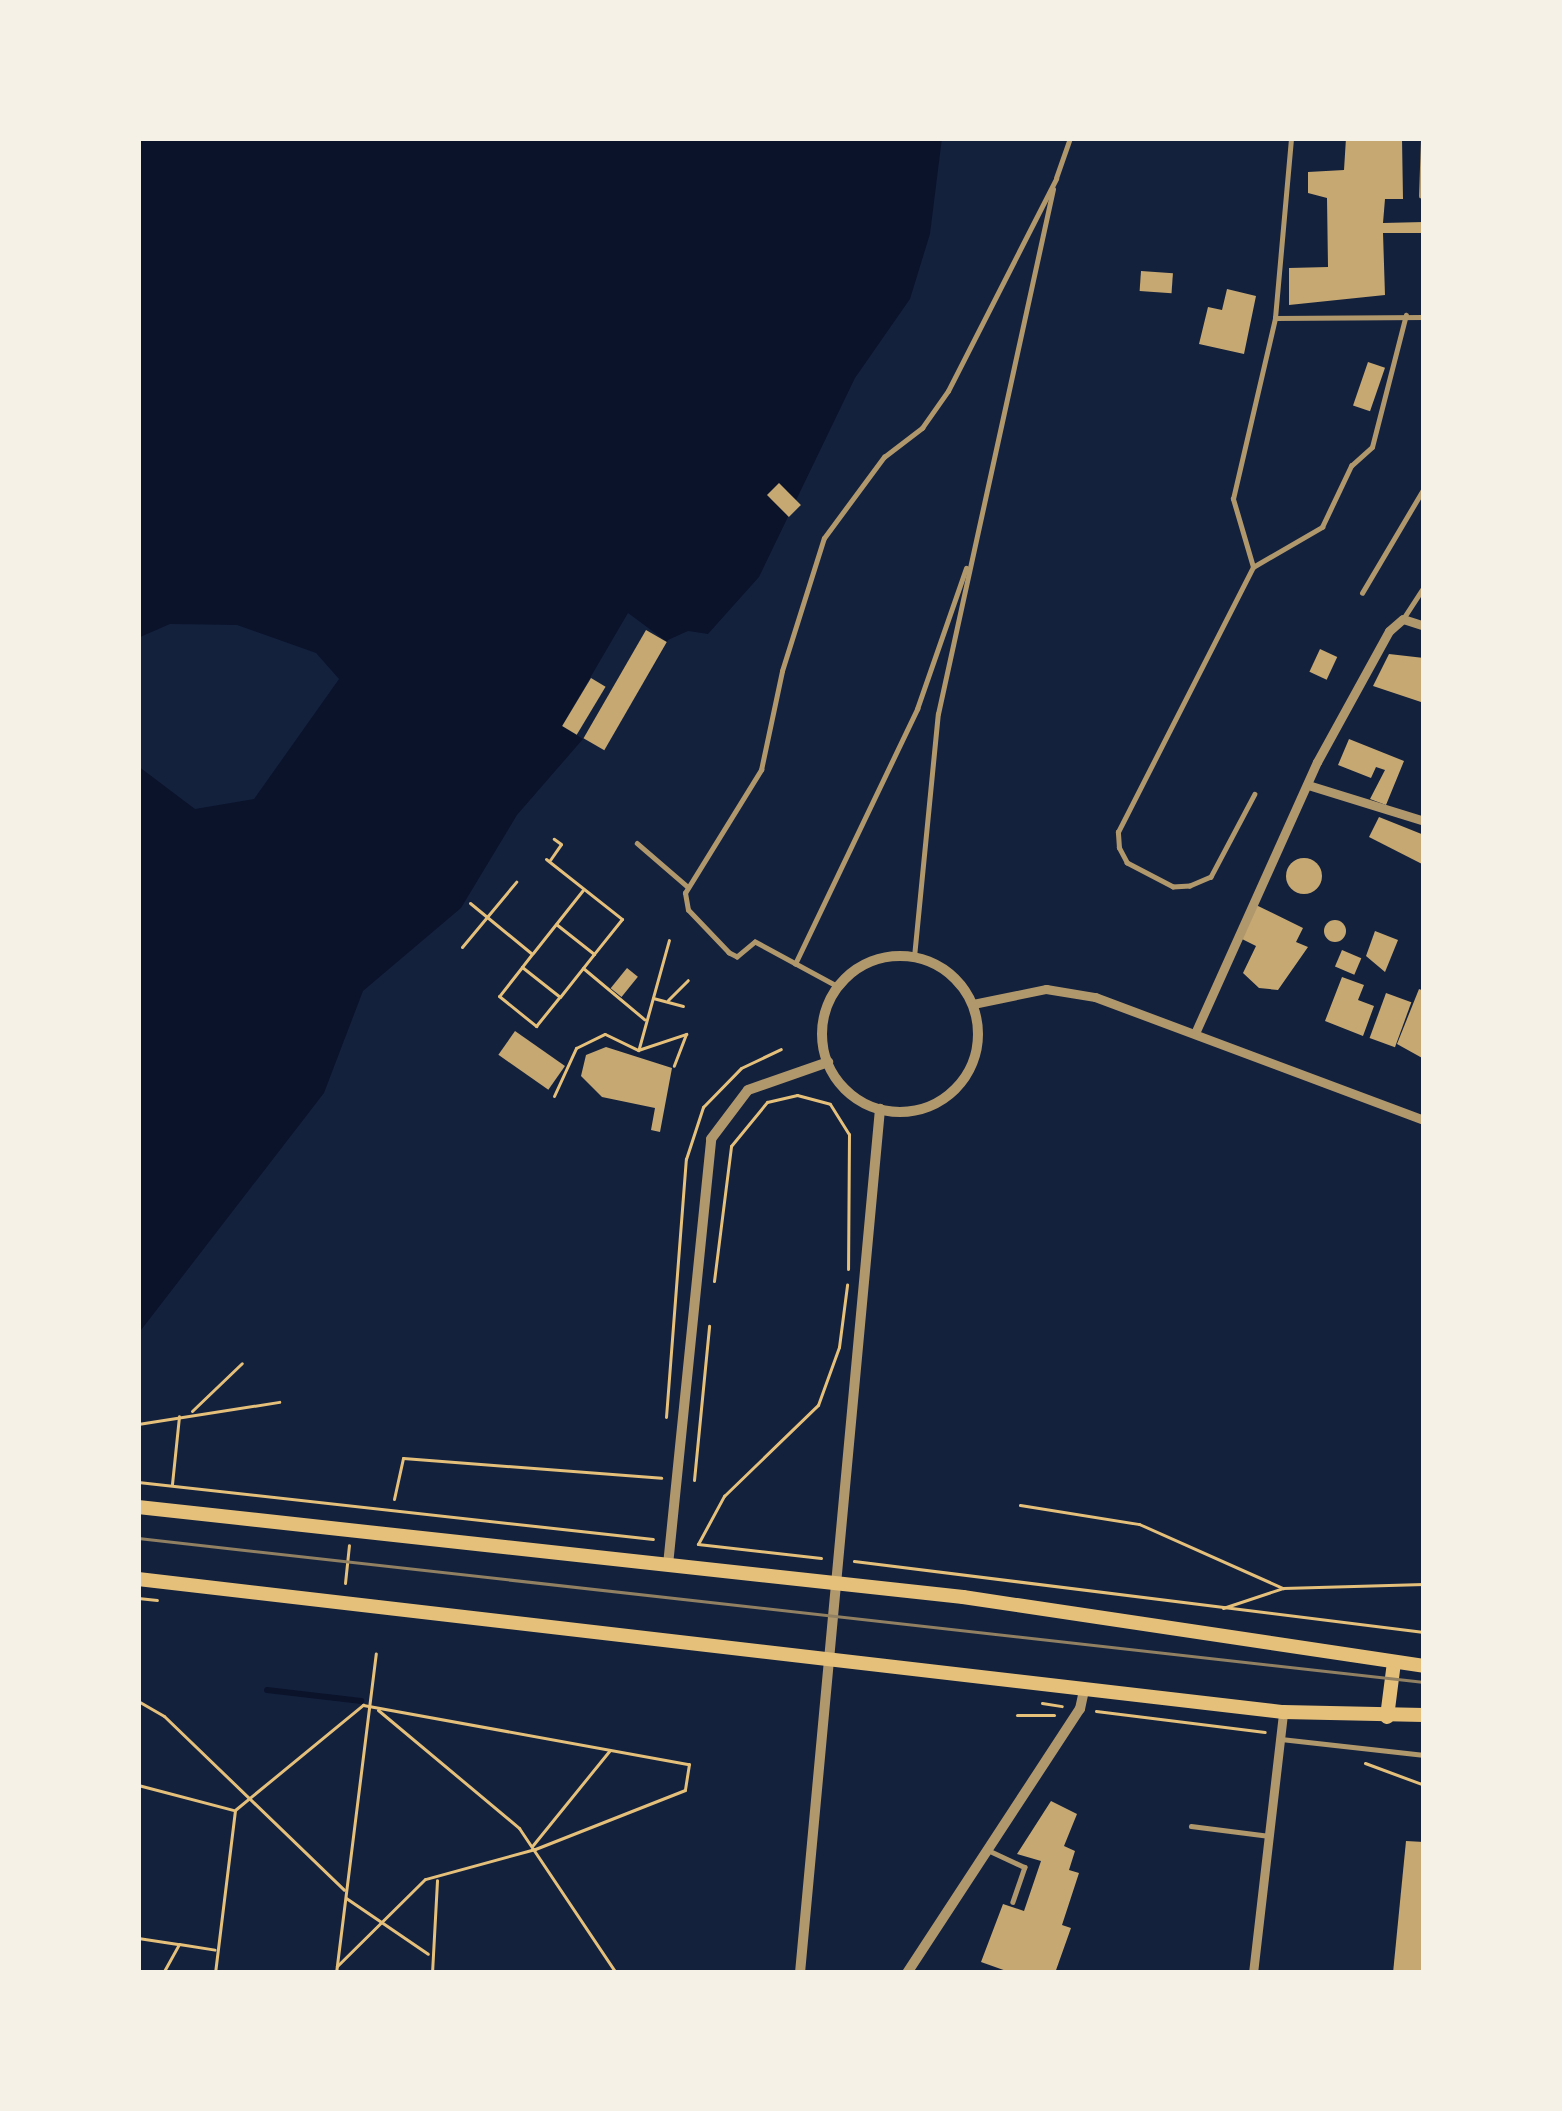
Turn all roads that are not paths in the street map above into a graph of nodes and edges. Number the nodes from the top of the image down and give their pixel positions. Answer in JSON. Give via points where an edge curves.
{"nodes":[{"id":1,"x":1070,"y":138,"type":"edge"},
{"id":2,"x":1291,"y":138,"type":"edge"},
{"id":3,"x":1423,"y":138,"type":"edge"},
{"id":4,"x":1056,"y":179,"type":"junction"},
{"id":5,"x":1421,"y":196,"type":"edge"},
{"id":6,"x":1406,"y":315,"type":"junction"},
{"id":7,"x":1424,"y":317,"type":"edge"},
{"id":8,"x":1275,"y":318,"type":"junction"},
{"id":9,"x":1424,"y":488,"type":"edge"},
{"id":10,"x":974,"y":547,"type":"junction"},
{"id":11,"x":1253,"y":567,"type":"junction"},
{"id":12,"x":1424,"y":587,"type":"edge"},
{"id":13,"x":1362,"y":593,"type":"dead end"},
{"id":14,"x":1403,"y":619,"type":"junction"},
{"id":15,"x":1424,"y":626,"type":"edge"},
{"id":16,"x":1308,"y":784,"type":"junction"},
{"id":17,"x":1256,"y":794,"type":"dead end"},
{"id":18,"x":1424,"y":821,"type":"edge"},
{"id":19,"x":637,"y":843,"type":"dead end"},
{"id":20,"x":687,"y":886,"type":"junction"},
{"id":21,"x":914,"y":957,"type":"junction"},
{"id":22,"x":796,"y":964,"type":"junction"},
{"id":23,"x":838,"y":987,"type":"junction"},
{"id":24,"x":973,"y":1004,"type":"junction"},
{"id":25,"x":1196,"y":1031,"type":"junction"},
{"id":26,"x":828,"y":1062,"type":"junction"},
{"id":27,"x":880,"y":1109,"type":"junction"},
{"id":28,"x":1424,"y":1120,"type":"edge"},
{"id":29,"x":138,"y":1507,"type":"edge"},
{"id":30,"x":668,"y":1565,"type":"junction"},
{"id":31,"x":138,"y":1579,"type":"edge"},
{"id":32,"x":1394,"y":1663,"type":"junction"},
{"id":33,"x":1424,"y":1666,"type":"edge"},
{"id":34,"x":1084,"y":1690,"type":"junction"},
{"id":35,"x":1283,"y":1712,"type":"junction"},
{"id":36,"x":1424,"y":1715,"type":"edge"},
{"id":37,"x":1387,"y":1717,"type":"junction"},
{"id":38,"x":1281,"y":1739,"type":"junction"},
{"id":39,"x":1424,"y":1755,"type":"edge"},
{"id":40,"x":1191,"y":1826,"type":"dead end"},
{"id":41,"x":1269,"y":1837,"type":"junction"},
{"id":42,"x":990,"y":1851,"type":"junction"},
{"id":43,"x":1013,"y":1902,"type":"dead end"},
{"id":44,"x":800,"y":1973,"type":"edge"},
{"id":45,"x":907,"y":1973,"type":"edge"},
{"id":46,"x":1253,"y":1973,"type":"edge"}],
"edges":[{"from":1,"to":4,"type":"lane"},
{"from":2,"to":8,"type":"lane"},
{"from":3,"to":5,"type":"lane"},
{"from":4,"to":10,"type":"lane"},
{"from":4,"to":20,"type":"lane","via":[[948,391],[824,538],[760,770]]},
{"from":6,"to":7,"type":"lane"},
{"from":6,"to":8,"type":"lane"},
{"from":6,"to":11,"type":"lane","via":[[1372,448],[1351,466],[1322,527]]},
{"from":8,"to":11,"type":"lane","via":[[1233,500]]},
{"from":9,"to":13,"type":"lane"},
{"from":10,"to":21,"type":"lane","via":[[938,715]]},
{"from":10,"to":22,"type":"lane","via":[[916,709]]},
{"from":11,"to":17,"type":"lane","via":[[1118,832],[1119,848],[1127,862],[1173,886],[1190,886],[1211,877]]},
{"from":12,"to":14,"type":"lane"},
{"from":14,"to":15,"type":"street"},
{"from":14,"to":16,"type":"street","via":[[1389,631]]},
{"from":16,"to":18,"type":"street"},
{"from":16,"to":25,"type":"street"},
{"from":19,"to":20,"type":"lane"},
{"from":20,"to":22,"type":"lane","via":[[688,910],[729,953],[737,957],[755,942]]},
{"from":21,"to":23,"type":"street","via":[[872,962]]},
{"from":21,"to":24,"type":"street","via":[[950,974]]},
{"from":22,"to":23,"type":"lane"},
{"from":23,"to":26,"type":"street","via":[[822,1027]]},
{"from":24,"to":25,"type":"street","via":[[1046,989]]},
{"from":24,"to":27,"type":"street","via":[[977,1047],[959,1086],[923,1109]]},
{"from":25,"to":28,"type":"street"},
{"from":26,"to":27,"type":"street","via":[[843,1087]]},
{"from":26,"to":30,"type":"street","via":[[748,1090],[711,1139]]},
{"from":27,"to":44,"type":"street"},
{"from":29,"to":30,"type":"main road"},
{"from":30,"to":32,"type":"main road","via":[[963,1597]]},
{"from":31,"to":34,"type":"main road"},
{"from":32,"to":33,"type":"main road"},
{"from":32,"to":37,"type":"main road"},
{"from":34,"to":35,"type":"main road"},
{"from":34,"to":42,"type":"street","via":[[1080,1709]]},
{"from":35,"to":37,"type":"main road"},
{"from":35,"to":38,"type":"street"},
{"from":36,"to":37,"type":"main road"},
{"from":38,"to":39,"type":"lane"},
{"from":38,"to":41,"type":"street"},
{"from":40,"to":41,"type":"lane"},
{"from":41,"to":46,"type":"street"},
{"from":42,"to":43,"type":"lane","via":[[1025,1867]]},
{"from":42,"to":45,"type":"street"}]}
